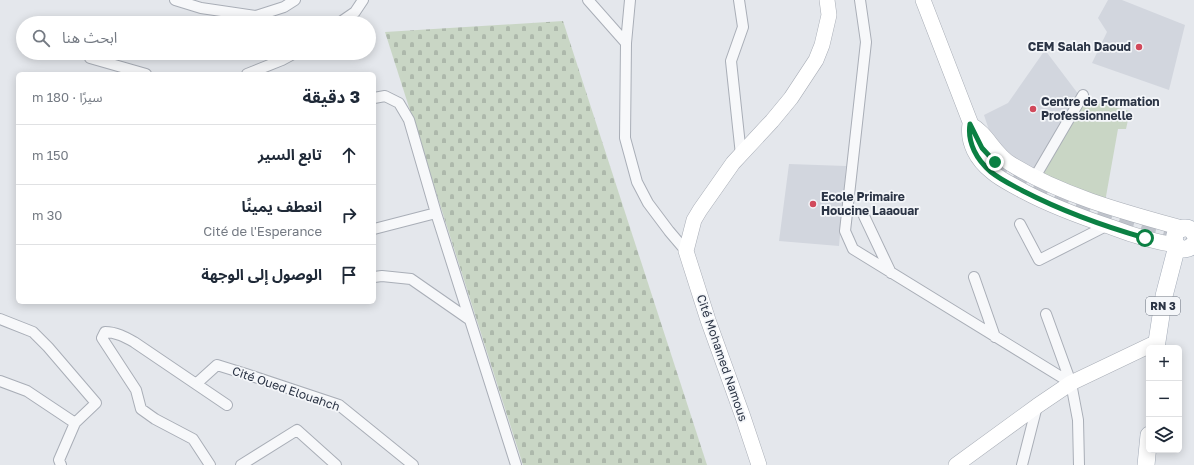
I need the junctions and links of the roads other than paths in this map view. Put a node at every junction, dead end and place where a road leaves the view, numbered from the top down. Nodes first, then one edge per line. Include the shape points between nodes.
1 (175, 0) edge
2 (295, 0) edge
3 (364, 0) edge
4 (588, 0) edge
5 (630, 0) edge
6 (739, 0) edge
7 (827, 0) edge
8 (860, 0) edge
9 (923, 0) edge
10 (349, 16) edge
11 (626, 43) junction
12 (97, 60) edge
13 (282, 60) edge
14 (139, 72) edge
15 (252, 72) edge
16 (1083, 95) dead end
17 (376, 98) edge
18 (970, 124) junction
19 (741, 155) junction
20 (995, 162) tunnel mouth
21 (1035, 177) junction
22 (436, 213) junction
23 (1194, 214) edge
24 (864, 216) dead end
25 (1020, 224) dead end
26 (1106, 226) junction
27 (376, 228) edge
28 (1188, 238) edge
29 (686, 251) junction
30 (891, 272) junction
31 (376, 277) edge
32 (974, 277) dead end
33 (1046, 314) dead end
34 (0, 319) edge
35 (470, 320) junction
36 (996, 337) junction
37 (1156, 345) edge
38 (1146, 349) edge
39 (0, 381) edge
40 (1071, 383) junction
41 (196, 384) junction
42 (227, 405) dead end
43 (1037, 406) junction
44 (75, 423) junction
45 (1147, 453) edge
46 (61, 465) edge
47 (210, 465) edge
48 (241, 465) edge
49 (336, 465) edge
50 (413, 465) edge
51 (516, 465) edge
52 (759, 465) edge
53 (956, 465) edge
54 (1022, 465) edge
55 (1080, 465) edge
56 (1146, 465) edge

1 - 2 street via 201,8 256,16 284,7
3 - 10 street
4 - 11 street
5 - 11 street
6 - 19 street via 743,27 731,61
7 - 19 main road via 829,16 816,60 791,98
8 - 30 street via 866,42 844,231 853,249
9 - 18 main road
11 - 29 street via 625,138 637,182 648,203
12 - 14 street
13 - 15 street
16 - 21 street
17 - 22 street via 384,96 399,103 409,120
18 - 20 main road via 982,148
18 - 21 main road via 980,130 1000,155
18 - 26 main road via 969,137 973,150 992,173 1035,197
19 - 29 main road via 716,186 694,220
21 - 28 main road
22 - 27 street
22 - 35 street
23 - 28 main road, RN 3
24 - 30 street
25 - 26 street via 1039,260
26 - 28 main road via 1165,243
28 - 37 main road, RN 3 via 1173,265 1164,296
29 - 52 main road, Cité Mohamed Namous
30 - 36 street
31 - 35 street via 411,279
32 - 36 street
33 - 40 street
34 - 44 street via 33,332 96,403
35 - 51 street
36 - 40 street
38 - 40 main road
39 - 44 street via 27,391
40 - 43 main road
40 - 55 street via 1078,420
41 - 42 street
41 - 47 street via 134,342 121,335 105,332 102,338 136,390 141,409 193,439
41 - 50 street, Cité Oued Elouahch via 217,365 339,406
43 - 53 main road
43 - 54 street
44 - 46 street via 59,460
45 - 56 main road
48 - 49 street via 297,430

